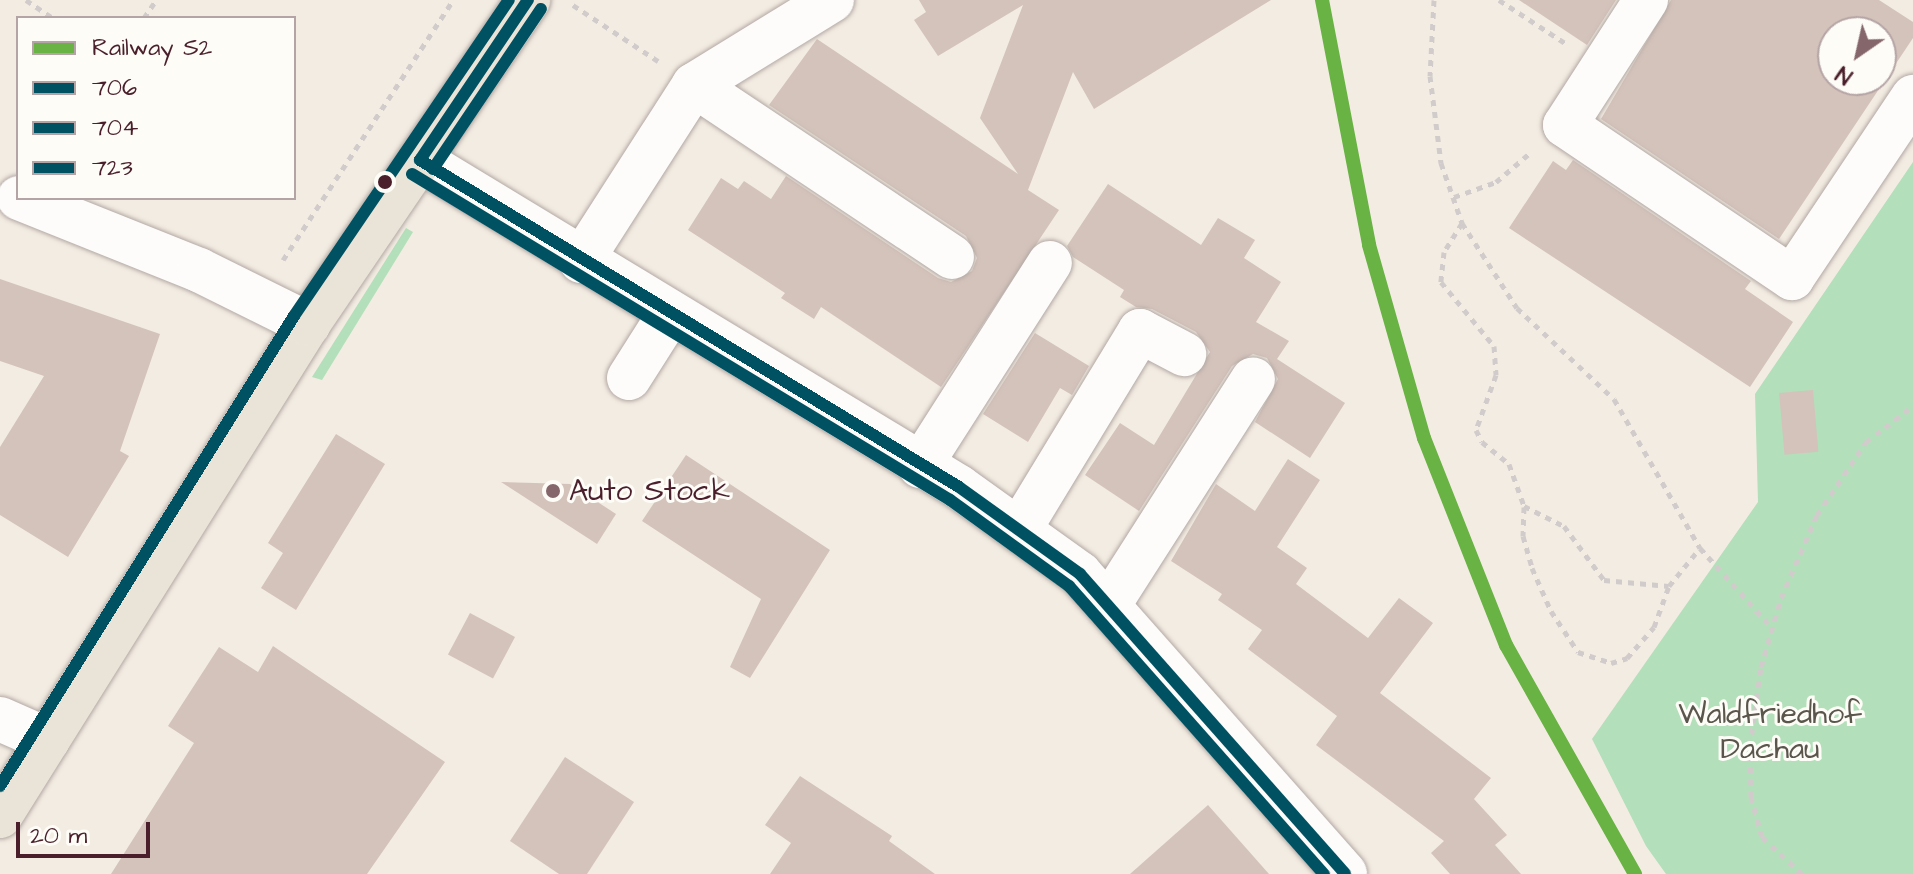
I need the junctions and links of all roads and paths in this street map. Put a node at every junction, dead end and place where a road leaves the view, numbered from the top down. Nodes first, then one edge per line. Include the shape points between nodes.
1 (26, 0) edge
2 (453, 0) edge
3 (528, 0) edge
4 (565, 0) edge
5 (832, 0) edge
6 (1434, 0) edge
7 (1499, 0) edge
8 (1646, 0) edge
9 (50, 16) edge
10 (1602, 67) junction
11 (694, 85) junction
12 (1913, 97) edge
13 (1565, 125) junction
14 (420, 160) junction
15 (1454, 197) junction
16 (24, 200) edge
17 (1462, 223) junction
18 (952, 257) dead end
19 (581, 261) junction
20 (1050, 263) dead end
21 (258, 299) junction
22 (669, 315) junction
23 (308, 324) junction
24 (1184, 354) dead end
25 (629, 378) dead end
26 (1253, 379) dead end
27 (1913, 406) edge
28 (920, 466) junction
29 (1524, 506) junction
30 (1019, 530) junction
31 (1700, 548) junction
32 (1669, 586) junction
33 (1108, 606) junction
34 (1772, 628) junction
35 (0, 719) edge
36 (48, 740) junction
37 (0, 816) edge
38 (1345, 874) edge
39 (1802, 874) edge

1 - 9 path
2 - 21 path
3 - 14 main road
4 - 11 path
5 - 11 street
6 - 15 path via 1430,76 1441,163
7 - 10 path
8 - 10 street
10 - 13 street
11 - 18 street
11 - 19 street
12 - 13 street via 1792,278
13 - 15 path via 1496,182
14 - 19 street
14 - 23 main road
15 - 17 path
16 - 21 street
17 - 29 path via 1444,252 1441,282 1494,346 1496,375 1476,430 1482,442 1509,464
17 - 31 path via 1517,308 1614,399
19 - 22 street
20 - 28 street
21 - 23 street
22 - 25 street
22 - 28 street
23 - 36 main road
24 - 30 street via 1140,331
26 - 33 street
27 - 34 path via 1866,442 1817,515
28 - 30 street
29 - 32 path via 1564,526 1604,580
29 - 32 path via 1523,536 1532,568 1578,652 1611,663 1627,658 1654,627
30 - 33 street via 1080,574
31 - 32 path
31 - 34 path
33 - 38 street
34 - 39 path via 1750,746 1751,797 1762,837
35 - 36 street
36 - 37 main road

